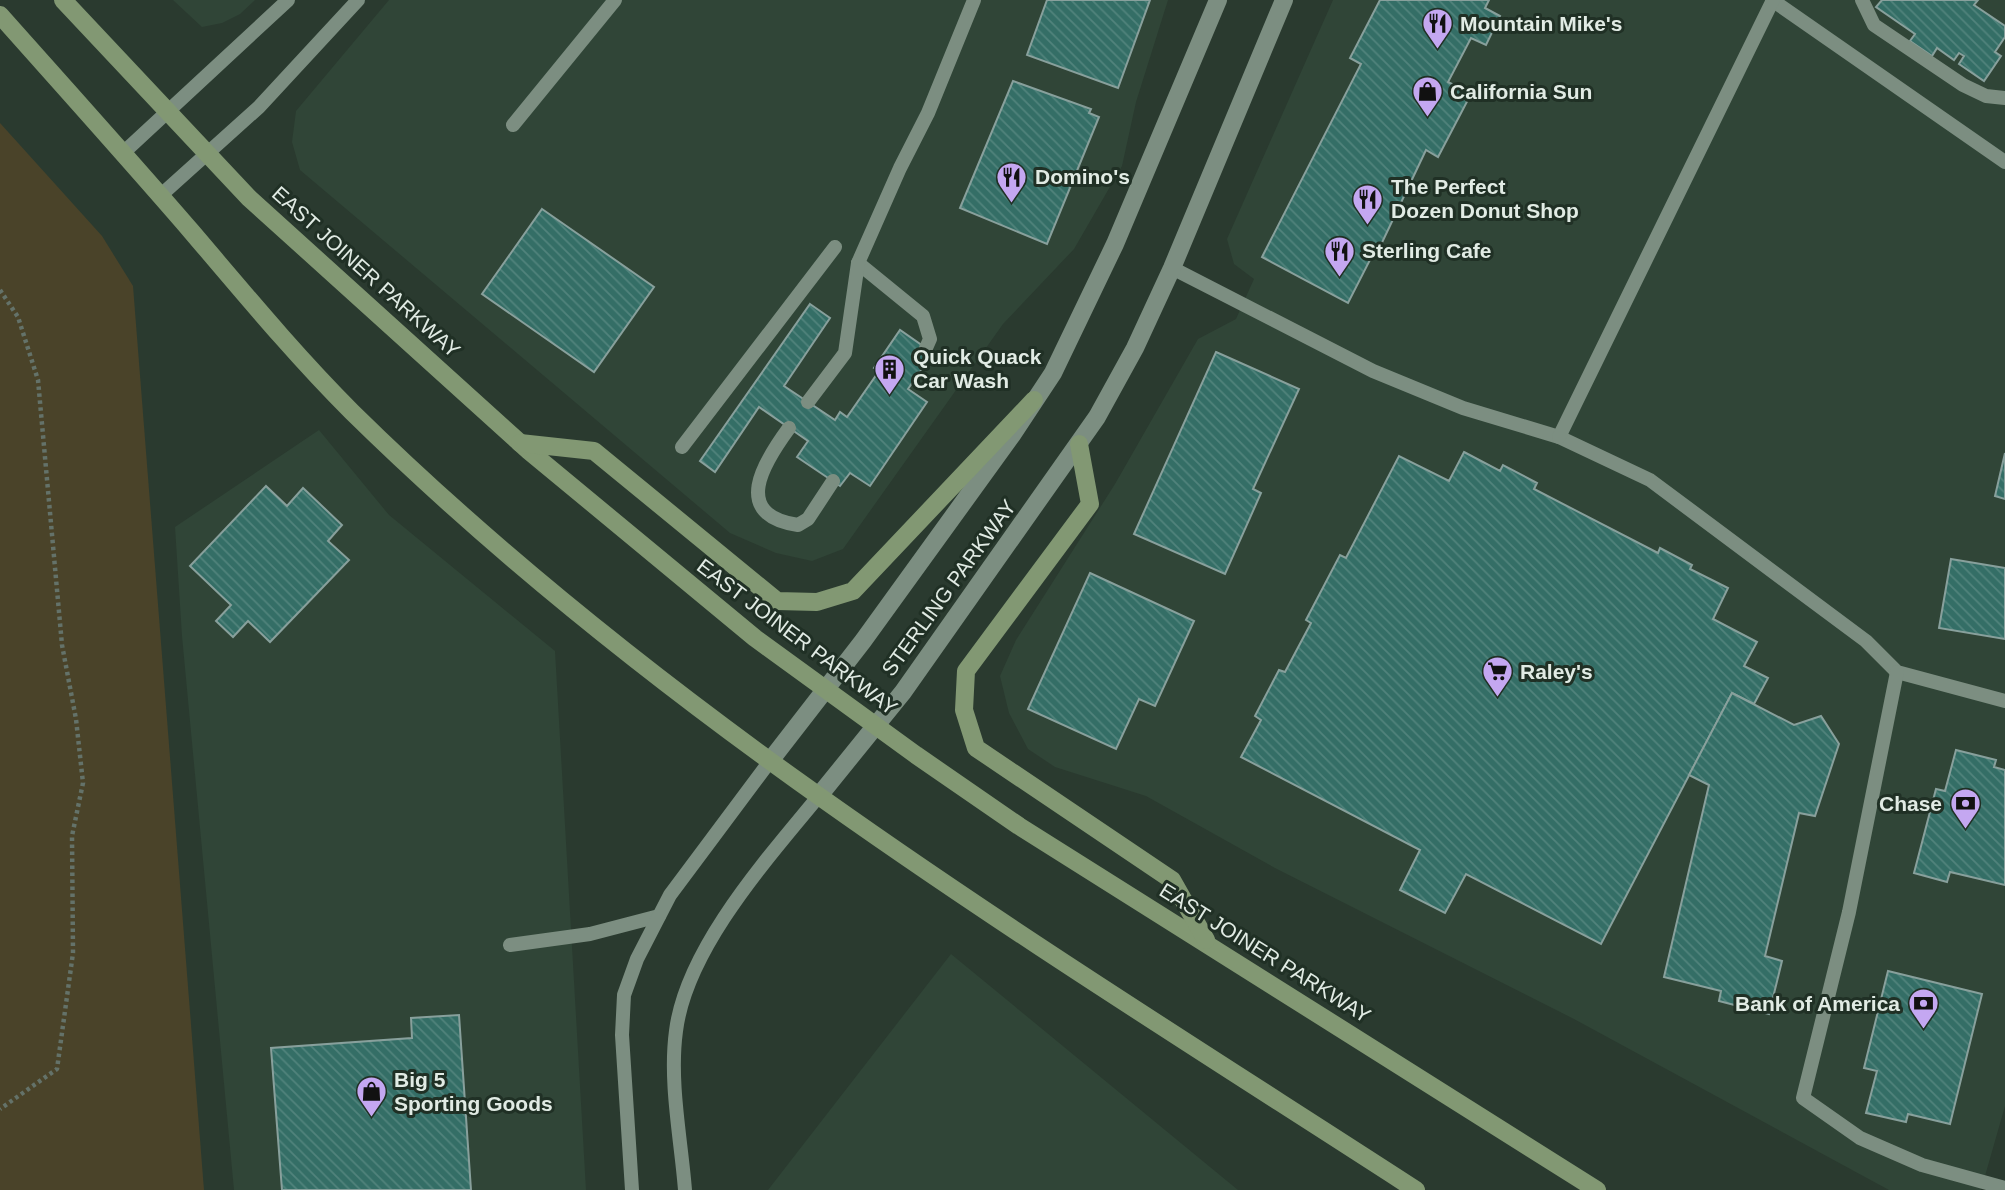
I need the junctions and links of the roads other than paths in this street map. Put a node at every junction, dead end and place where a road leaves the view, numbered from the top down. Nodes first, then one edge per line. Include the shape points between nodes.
1 (63, 0) edge
2 (288, 0) edge
3 (358, 0) edge
4 (615, 0) edge
5 (974, 0) edge
6 (1218, 0) edge
7 (1284, 0) edge
8 (1773, 0) edge
9 (1862, 0) edge
10 (0, 15) edge
11 (2005, 98) edge
12 (167, 111) junction
13 (513, 125) dead end
14 (123, 153) junction
15 (207, 153) junction
16 (2005, 163) edge
17 (160, 196) junction
18 (835, 247) dead end
19 (858, 263) junction
20 (1172, 268) junction
21 (926, 348) dead end
22 (1034, 400) junction
23 (808, 402) dead end
24 (789, 428) dead end
25 (1559, 437) junction
26 (520, 443) junction
27 (1079, 444) junction
28 (682, 447) dead end
29 (833, 481) dead end
30 (1897, 672) junction
31 (826, 689) junction
32 (2005, 701) edge
33 (876, 725) junction
34 (770, 761) junction
35 (818, 797) junction
36 (659, 916) junction
37 (1208, 943) junction
38 (510, 945) dead end
39 (2005, 1188) edge
40 (632, 1190) edge
41 (685, 1190) edge
42 (1416, 1190) edge
43 (1597, 1190) edge

1 - 12 main road, EAST JOINER PARKWAY
2 - 12 lane
3 - 15 lane via 259,107
4 - 13 lane
5 - 19 lane via 928,113
6 - 22 street, STERLING PARKWAY via 1089,303
7 - 20 street, STERLING PARKWAY
8 - 16 lane
8 - 25 lane
9 - 11 lane via 1874,25 1963,85 1986,96
10 - 14 main road
12 - 14 lane
12 - 15 main road, EAST JOINER PARKWAY
14 - 17 main road
15 - 17 lane
15 - 26 main road, EAST JOINER PARKWAY via 249,198
17 - 34 main road via 296,353 371,429 574,610
18 - 28 lane
19 - 21 lane via 923,316 930,339
19 - 23 lane via 845,353
20 - 25 lane via 1373,371 1463,408
20 - 27 street, STERLING PARKWAY via 1135,348
22 - 26 main road via 853,591 817,602 777,601 594,451
22 - 31 street, STERLING PARKWAY
24 - 29 lane via 765,461 757,482 759,500 769,515 799,525
25 - 30 lane via 1650,480 1866,641
26 - 31 main road, EAST JOINER PARKWAY via 682,580
27 - 33 street, STERLING PARKWAY
27 - 37 main road via 1090,504 966,671 964,710 975,748 1172,880
30 - 32 lane
30 - 39 lane via 1849,912 1803,1098 1860,1138 1922,1165
31 - 33 main road, EAST JOINER PARKWAY
31 - 34 street, STERLING PARKWAY
33 - 35 street, STERLING PARKWAY
33 - 37 main road, EAST JOINER PARKWAY via 1019,826
34 - 35 main road
34 - 36 lane, STERLING PARKWAY
35 - 41 lane, STERLING PARKWAY via 722,921 692,977 676,1030 675,1078
35 - 42 main road via 974,904
36 - 38 lane via 590,934
36 - 40 lane, STERLING PARKWAY via 624,995 622,1035
37 - 43 main road, EAST JOINER PARKWAY

